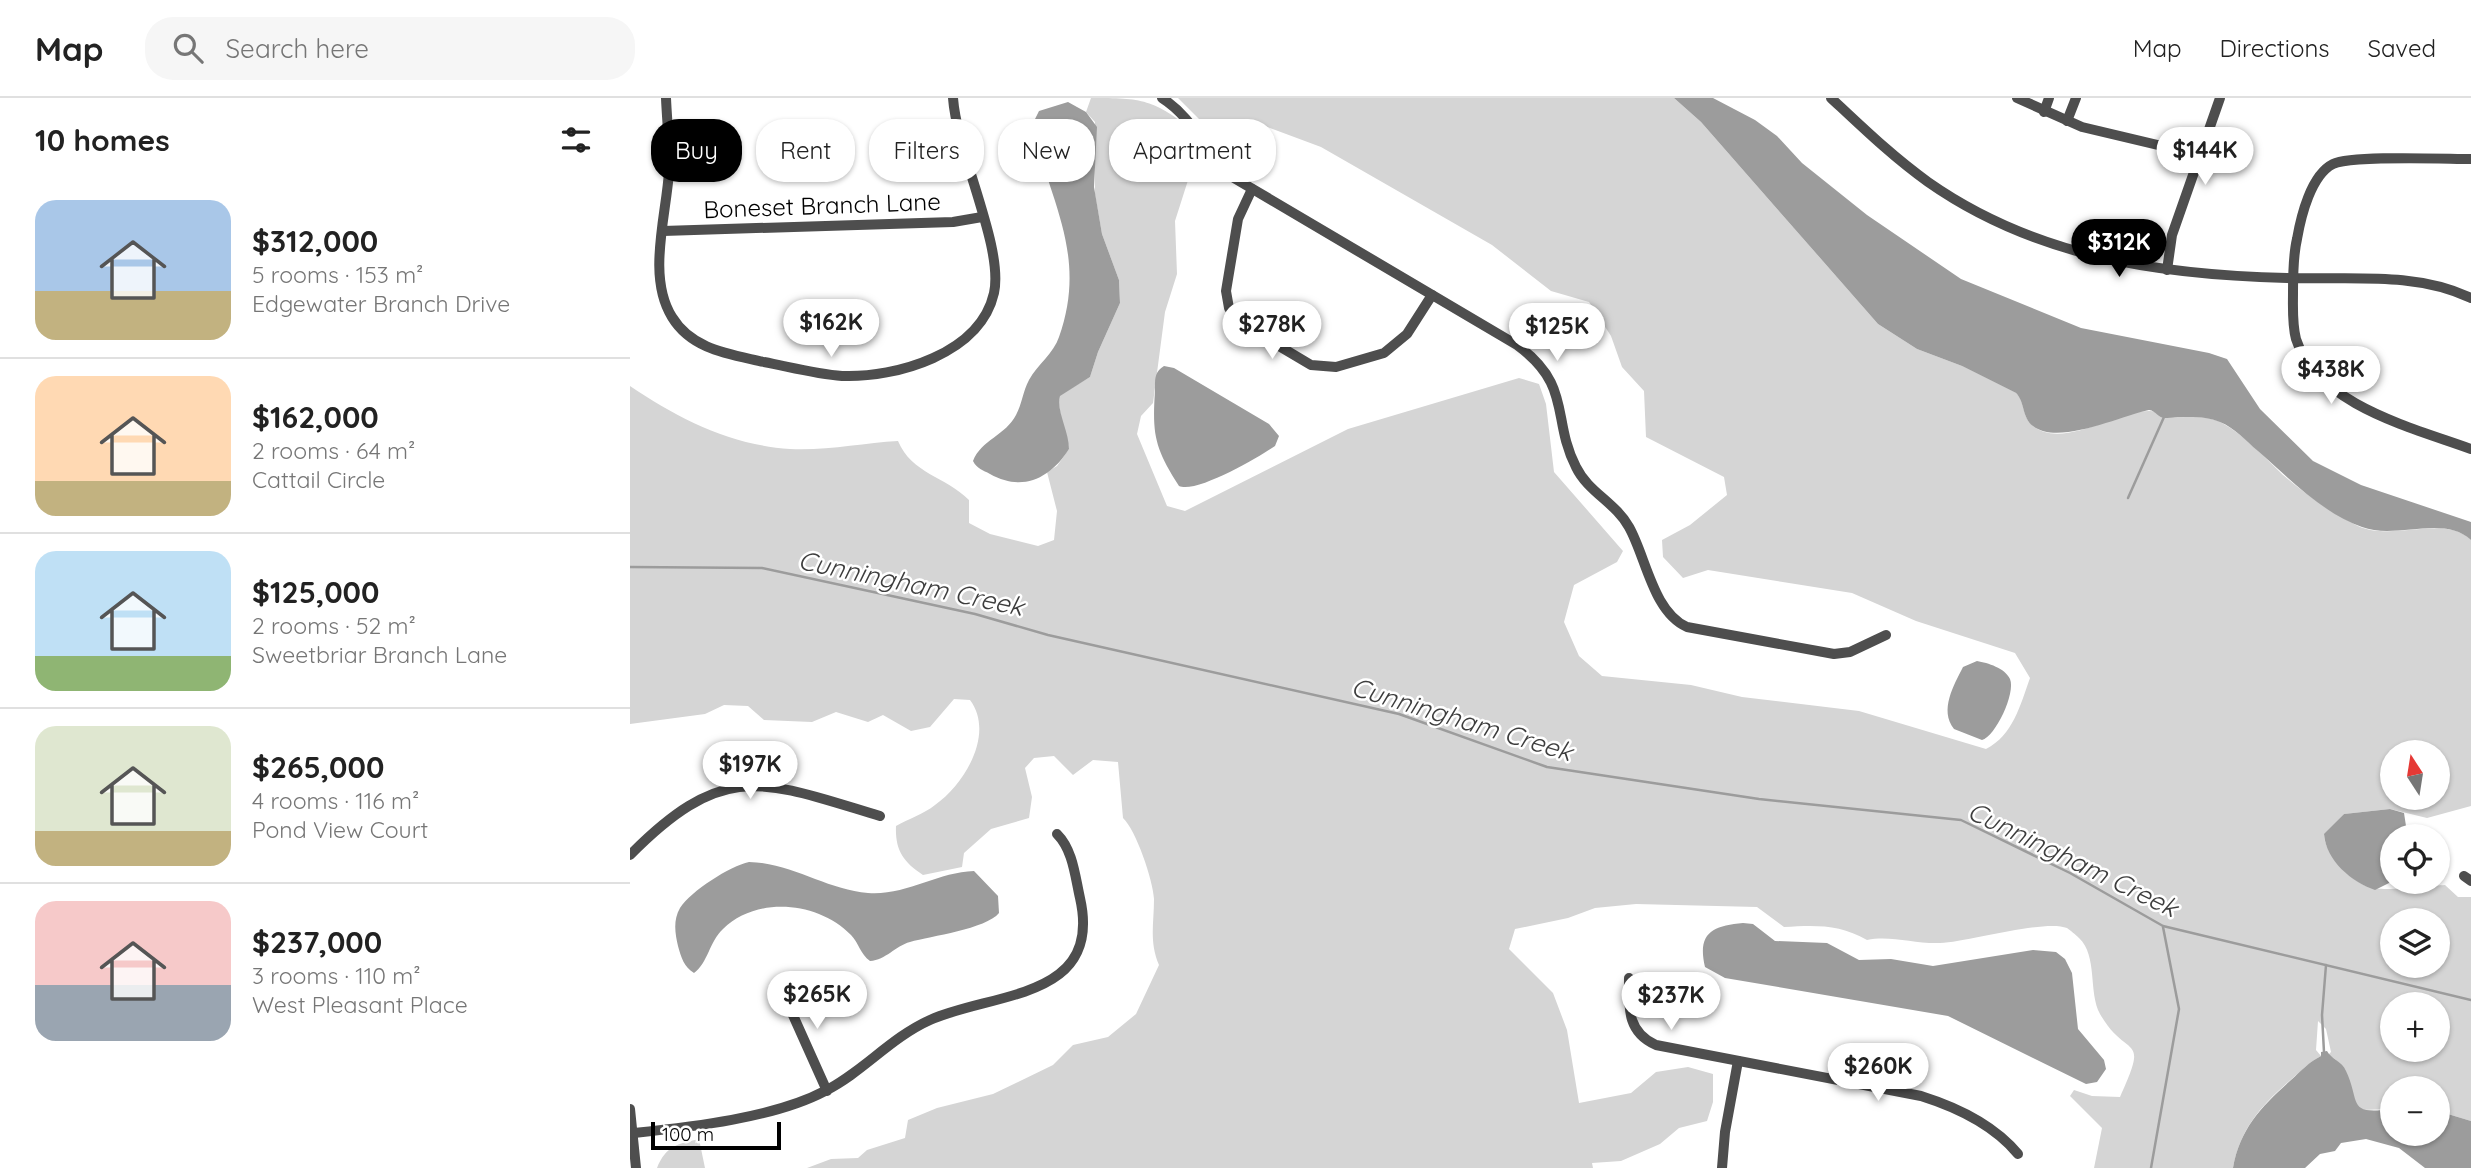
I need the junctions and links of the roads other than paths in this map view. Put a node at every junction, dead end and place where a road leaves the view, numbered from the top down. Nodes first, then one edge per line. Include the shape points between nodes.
1 (666, 98) edge
2 (953, 98) edge
3 (1161, 98) edge
4 (2017, 98) edge
5 (2049, 98) edge
6 (2076, 98) edge
7 (2220, 98) edge
8 (1833, 99) edge
9 (2044, 112) junction
10 (2067, 121) junction
11 (2200, 155) junction
12 (2471, 159) edge
13 (1252, 190) junction
14 (982, 217) junction
15 (663, 231) junction
16 (2167, 270) junction
17 (2293, 278) junction
18 (1432, 295) junction
19 (2471, 298) edge
20 (2471, 449) edge
21 (1886, 635) dead end
22 (880, 816) dead end
23 (1057, 834) dead end
24 (630, 855) edge
25 (1629, 978) dead end
26 (779, 984) dead end
27 (1738, 1061) junction
28 (827, 1091) junction
29 (630, 1109) edge
30 (634, 1133) junction
31 (2018, 1154) dead end
32 (636, 1168) edge
33 (1722, 1168) edge

1 - 15 street via 669,170
2 - 14 street via 958,135
3 - 13 street via 1191,122 1224,170
4 - 9 street
5 - 9 street
6 - 10 street
7 - 11 street
8 - 16 street via 1911,170 1993,220 2065,250
9 - 10 street
10 - 11 street
11 - 16 street via 2172,234
12 - 17 street via 2350,160 2329,166 2319,176 2298,231
13 - 18 street
13 - 18 street via 1238,219 1226,291 1229,308 1242,324 1311,365 1336,367 1384,353 1407,334
14 - 15 street, Boneset Branch Lane via 953,222
14 - 15 street via 996,280 988,311 976,328 956,344 915,364 856,376 823,374 709,349 688,337 672,318 661,290
16 - 17 street
17 - 19 street via 2402,280
17 - 20 street via 2294,331 2314,370 2366,409
18 - 21 street via 1517,345 1540,366 1556,393 1576,468 1629,526 1674,620 1687,627 1834,654 1850,652
22 - 24 street via 783,787 735,787 696,802
23 - 28 street via 1068,848 1084,917 1082,938 1067,967 1041,987 958,1009 910,1030
25 - 27 street via 1629,1012 1640,1036 1656,1045
26 - 28 street
27 - 31 street via 1937,1101 2003,1136
27 - 33 street
28 - 30 street via 715,1122
29 - 30 street
30 - 32 street

